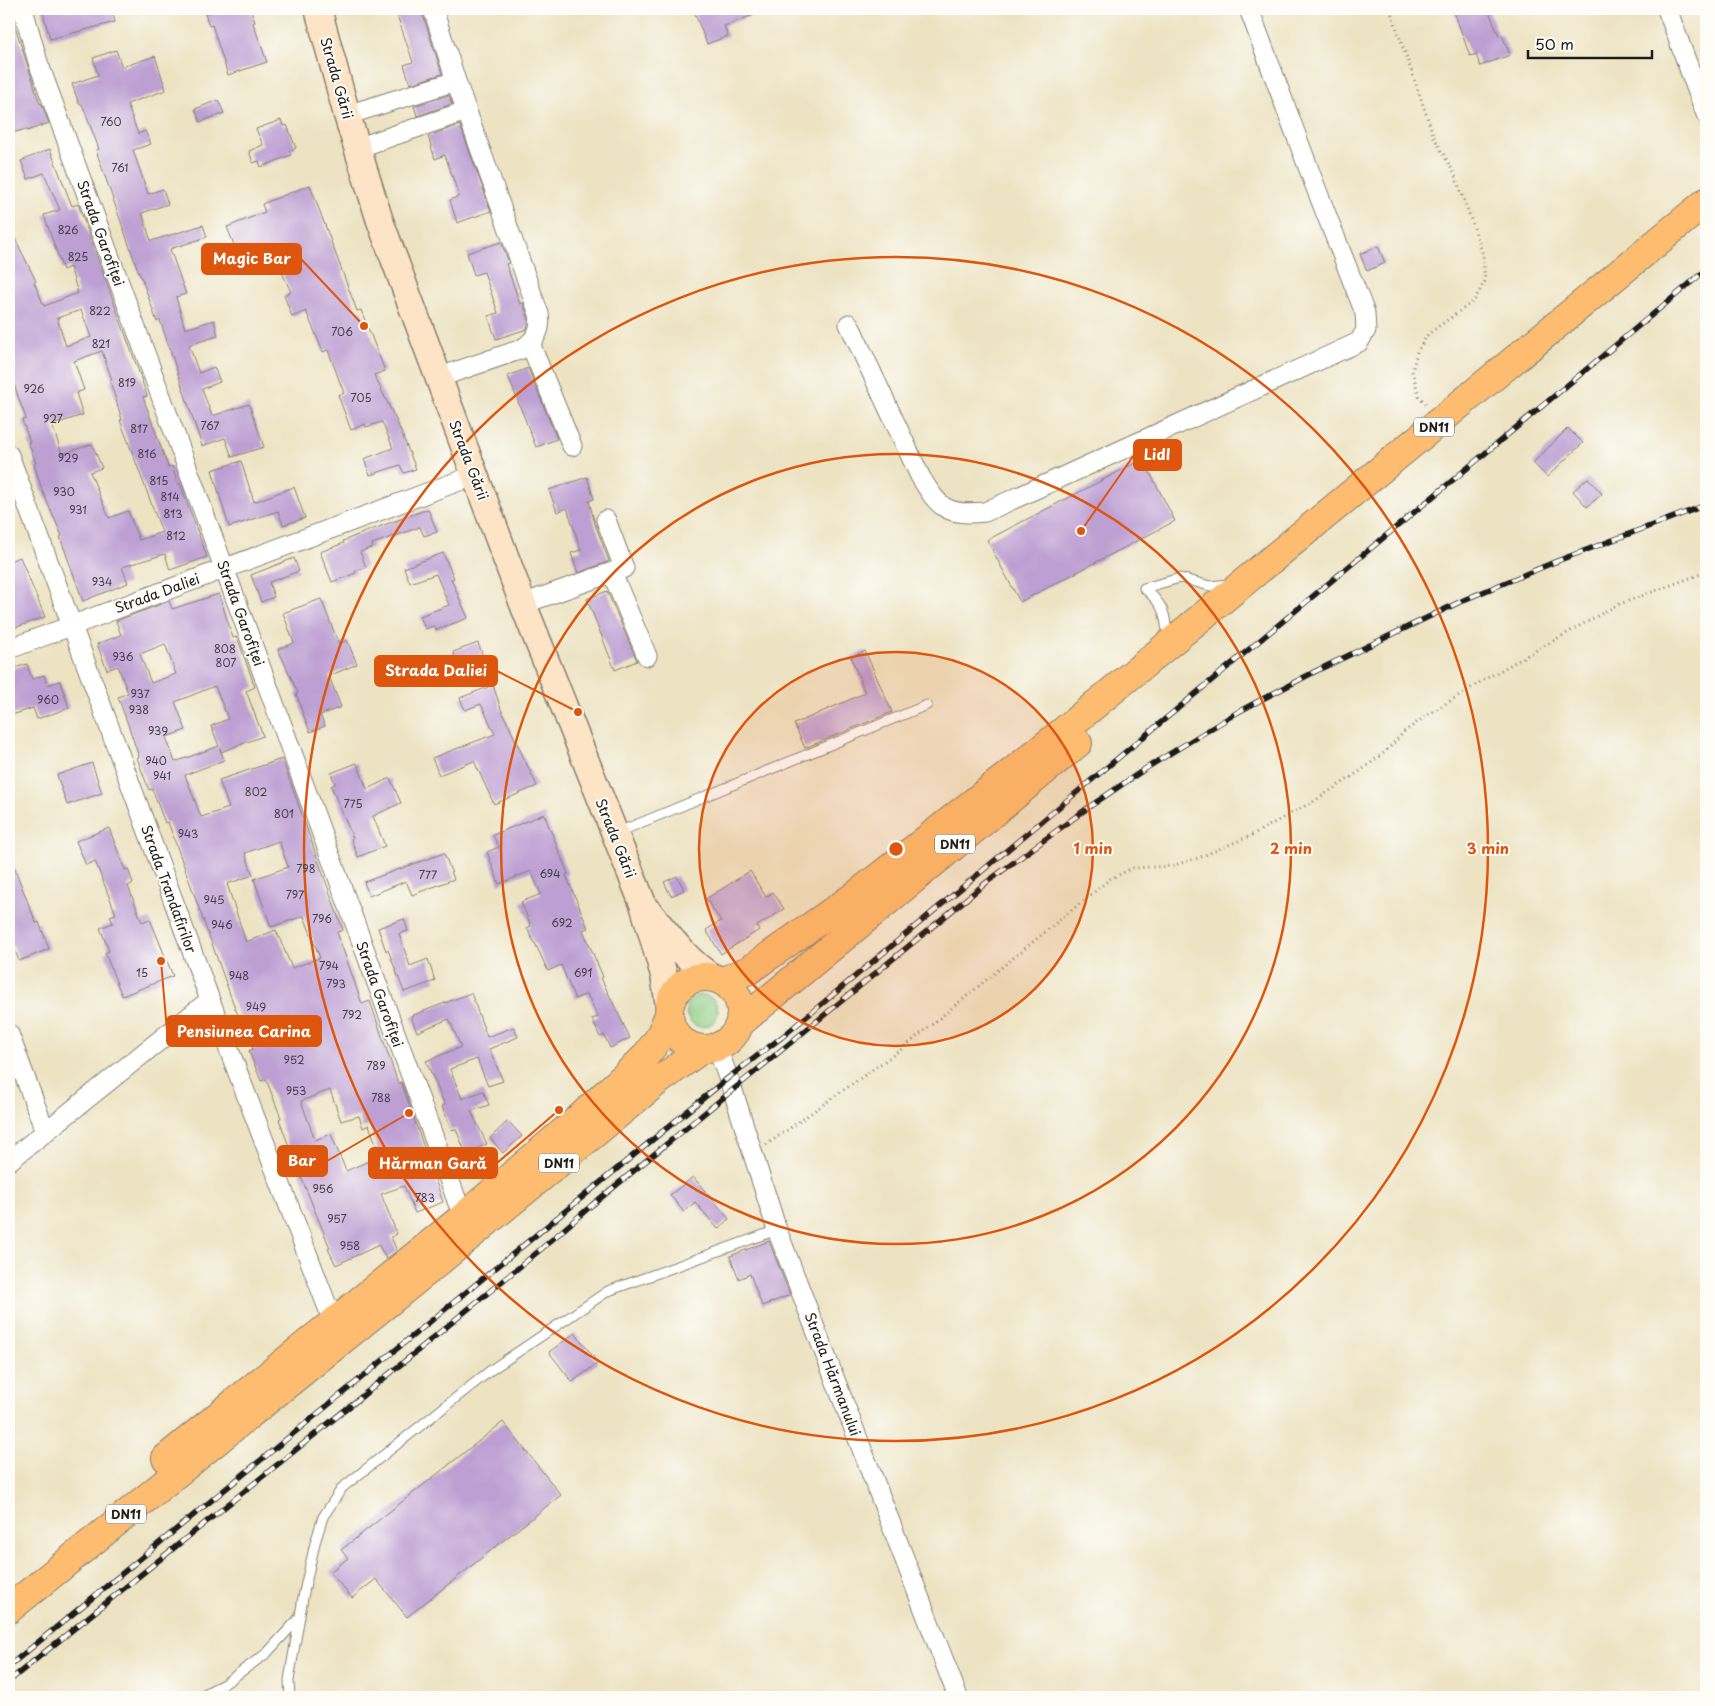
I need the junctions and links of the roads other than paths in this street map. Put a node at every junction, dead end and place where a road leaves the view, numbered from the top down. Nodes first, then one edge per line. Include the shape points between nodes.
1 (23, 9) edge
2 (318, 9) edge
3 (433, 9) edge
4 (1249, 9) edge
5 (1667, 9) edge
6 (456, 81) junction
7 (466, 111) junction
8 (1706, 114) edge
9 (347, 115) junction
10 (357, 148) junction
11 (1706, 202) edge
12 (1706, 226) edge
13 (849, 324) dead end
14 (530, 343) junction
15 (437, 378) junction
16 (572, 446) dead end
17 (9, 455) edge
18 (475, 475) junction
19 (606, 520) dead end
20 (224, 568) junction
21 (612, 573) junction
22 (1244, 583) junction
23 (523, 604) junction
24 (71, 626) junction
25 (1169, 644) junction
26 (9, 649) edge
27 (647, 656) dead end
28 (928, 705) dead end
29 (614, 834) junction
30 (642, 904) junction
31 (718, 979) junction
32 (210, 1000) junction
33 (669, 1011) junction
34 (740, 1023) junction
35 (9, 1034) edge
36 (709, 1048) junction
37 (45, 1131) junction
38 (9, 1161) edge
39 (463, 1217) junction
40 (777, 1230) junction
41 (333, 1321) junction
42 (9, 1584) edge
43 (9, 1609) edge
44 (300, 1617) junction
45 (198, 1697) edge
46 (290, 1697) edge
47 (958, 1697) edge

1 - 20 street, Strada Garofiței via 38,62
2 - 9 main road, Strada Gării
3 - 6 street
4 - 13 street via 1365,313 1366,330 1358,342 985,512 966,514 950,512 933,499
5 - 8 street
6 - 7 street
6 - 9 street
7 - 10 street
7 - 14 street via 538,314 540,329
9 - 10 main road, Strada Gării
10 - 15 main road, Strada Gării
11 - 22 highway, DN11
12 - 34 highway, DN11
14 - 15 street via 522,349
14 - 16 street
15 - 18 main road, Strada Gării
17 - 24 street, Strada Trandafirilor
18 - 20 street, Strada Daliei
18 - 23 main road, Strada Gării
19 - 21 street via 624,568
20 - 24 street, Strada Daliei
20 - 39 street, Strada Garofiței
21 - 23 street
21 - 27 street
22 - 25 highway, DN11
22 - 25 lane via 1210,586 1180,578 1144,588 1159,600 1166,616
23 - 29 main road, Strada Gării
24 - 26 street, Strada Daliei
24 - 32 street, Strada Trandafirilor
25 - 31 highway, DN11 via 857,894 749,970
28 - 29 lane
29 - 30 main road, Strada Gării
30 - 31 main road via 684,955
30 - 33 main road via 664,975
31 - 33 highway, DN11 via 700,976 684,983 673,995
31 - 34 highway via 733,989 739,999
32 - 37 street
32 - 41 street, Strada Trandafirilor
33 - 36 highway via 672,1029 679,1039 690,1046
33 - 39 highway, DN11 via 659,1038 644,1058
34 - 36 highway, DN11 via 727,1042
35 - 37 street
36 - 40 street, Strada Hărmanului via 733,1091
36 - 43 highway, DN11 via 656,1082
37 - 38 street
39 - 41 highway, DN11
40 - 44 lane via 608,1292 491,1370 342,1488 323,1517
40 - 47 street, Strada Hărmanului
41 - 42 highway, DN11
44 - 45 lane via 267,1654 224,1684
44 - 46 lane via 289,1680

